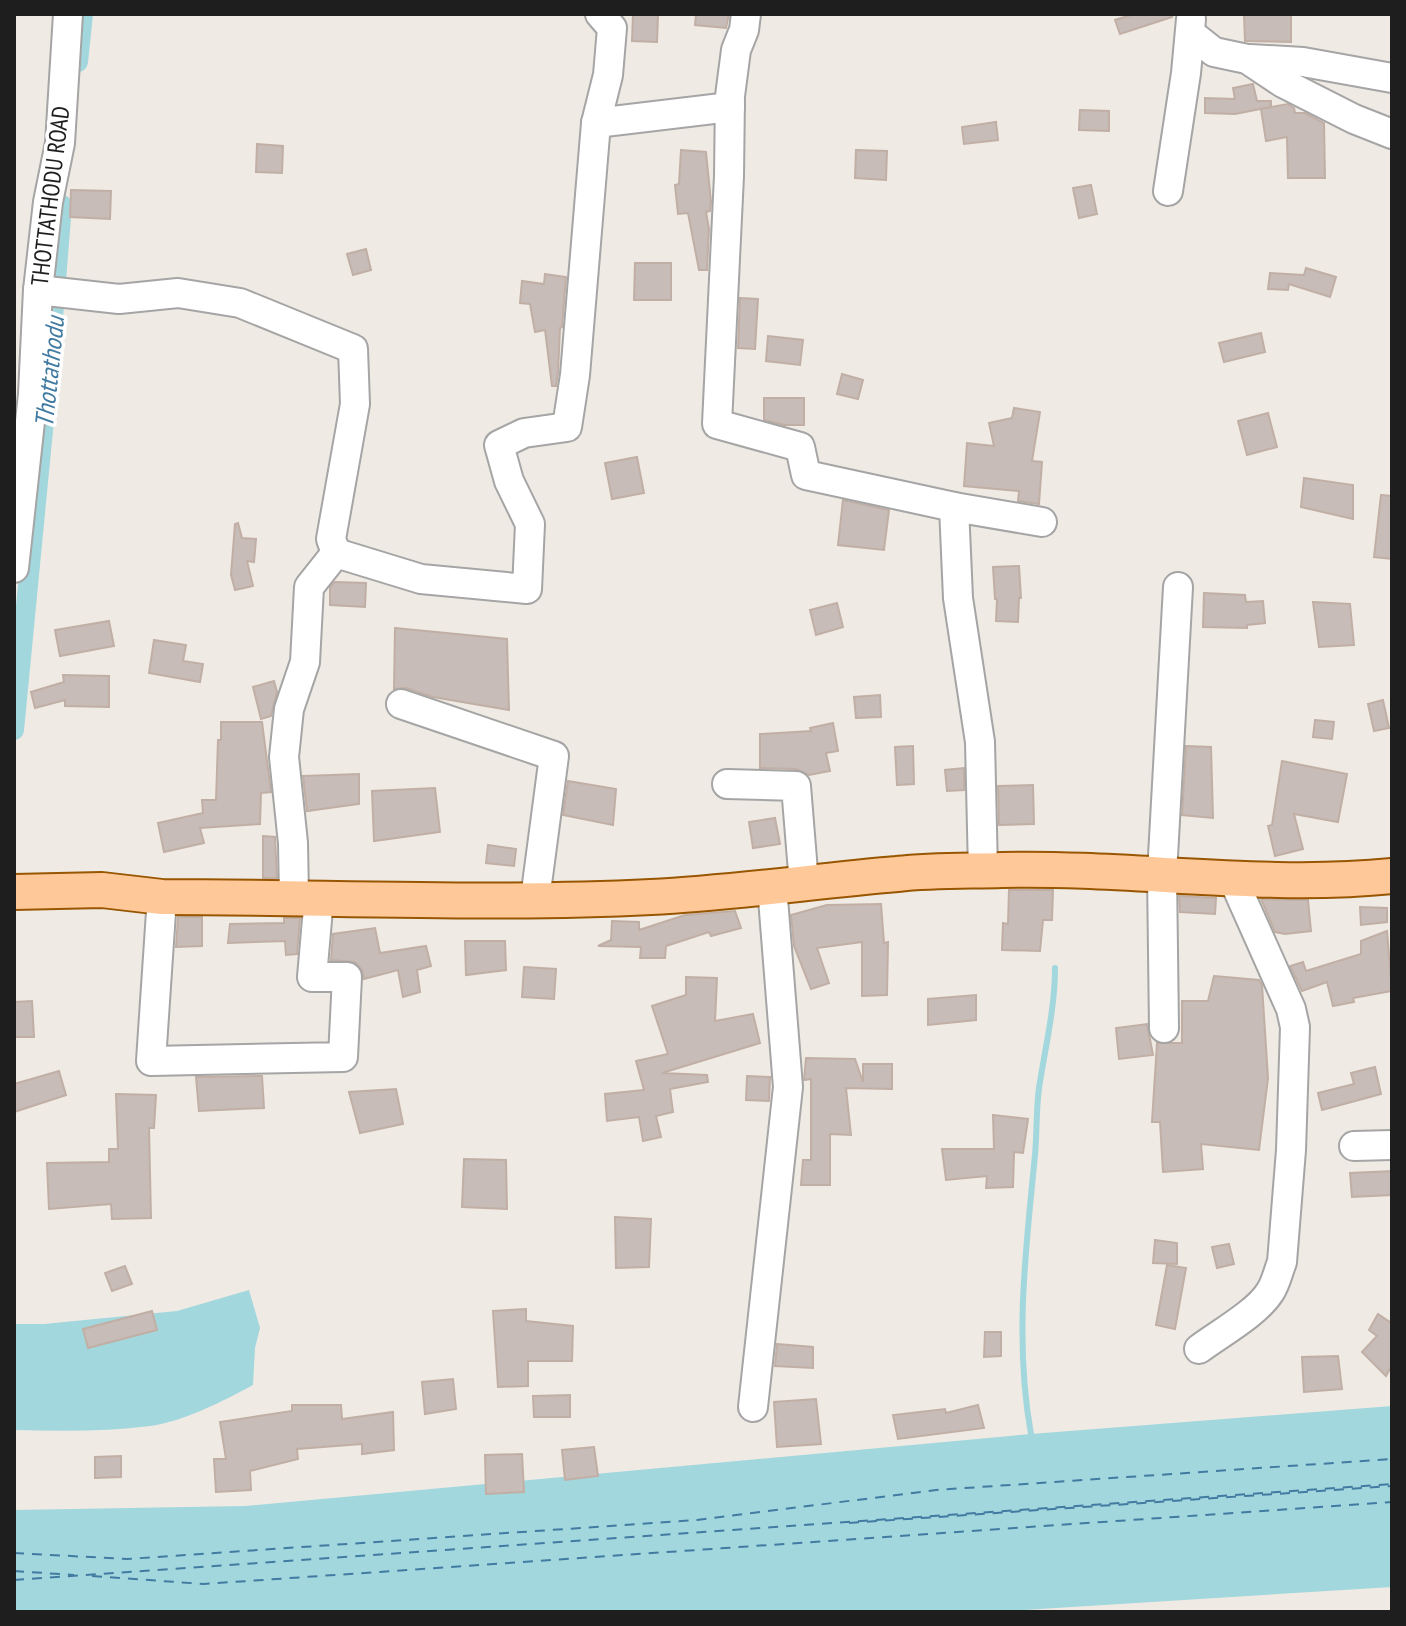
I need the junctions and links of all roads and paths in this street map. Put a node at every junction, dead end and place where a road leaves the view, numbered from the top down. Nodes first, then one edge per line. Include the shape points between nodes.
1 (68, 14) edge
2 (600, 14) edge
3 (746, 14) edge
4 (1191, 23) edge
5 (1247, 59) junction
6 (1392, 78) edge
7 (730, 107) junction
8 (596, 123) junction
9 (1392, 134) edge
10 (1168, 191) dead end
11 (47, 291) junction
12 (954, 507) junction
13 (1042, 522) dead end
14 (336, 553) junction
15 (14, 568) edge
16 (1178, 587) dead end
17 (401, 704) dead end
18 (727, 784) dead end
19 (983, 871) junction
20 (1162, 874) junction
21 (1392, 876) edge
22 (1233, 879) junction
23 (788, 885) junction
24 (14, 892) edge
25 (162, 897) junction
26 (306, 897) junction
27 (535, 899) junction
28 (1164, 1028) dead end
29 (1392, 1145) edge
30 (1354, 1146) dead end
31 (1199, 1349) dead end
32 (753, 1407) dead end

1 - 11 street, THOTTATHODU ROAD via 60,143 48,202
2 - 8 street via 612,28
3 - 7 street
4 - 5 street via 1214,52
4 - 10 street
5 - 6 street via 1303,62
5 - 9 street via 1283,83
7 - 8 street
7 - 12 street via 717,424 800,447 806,475
8 - 14 street via 567,427 524,433 499,445 530,524 527,589 421,579
11 - 14 street via 119,299 178,293 240,303 353,349 355,404 331,539
11 - 15 street, THOTTATHODU ROAD
12 - 13 street
12 - 19 street via 958,598 980,742
14 - 26 street via 309,587 305,662 289,709 284,757 293,843
16 - 20 street
17 - 27 street via 554,756
18 - 23 street via 796,786
19 - 20 main road
19 - 23 main road via 899,873
20 - 22 main road
20 - 28 street
21 - 22 main road
22 - 31 street via 1295,1027 1291,1150 1276,1279 1253,1309
23 - 27 main road via 652,897
23 - 32 street via 788,1087
24 - 25 main road via 102,890
25 - 26 main road
25 - 26 street via 151,1061 343,1057 347,977 312,977
26 - 27 main road
29 - 30 street

